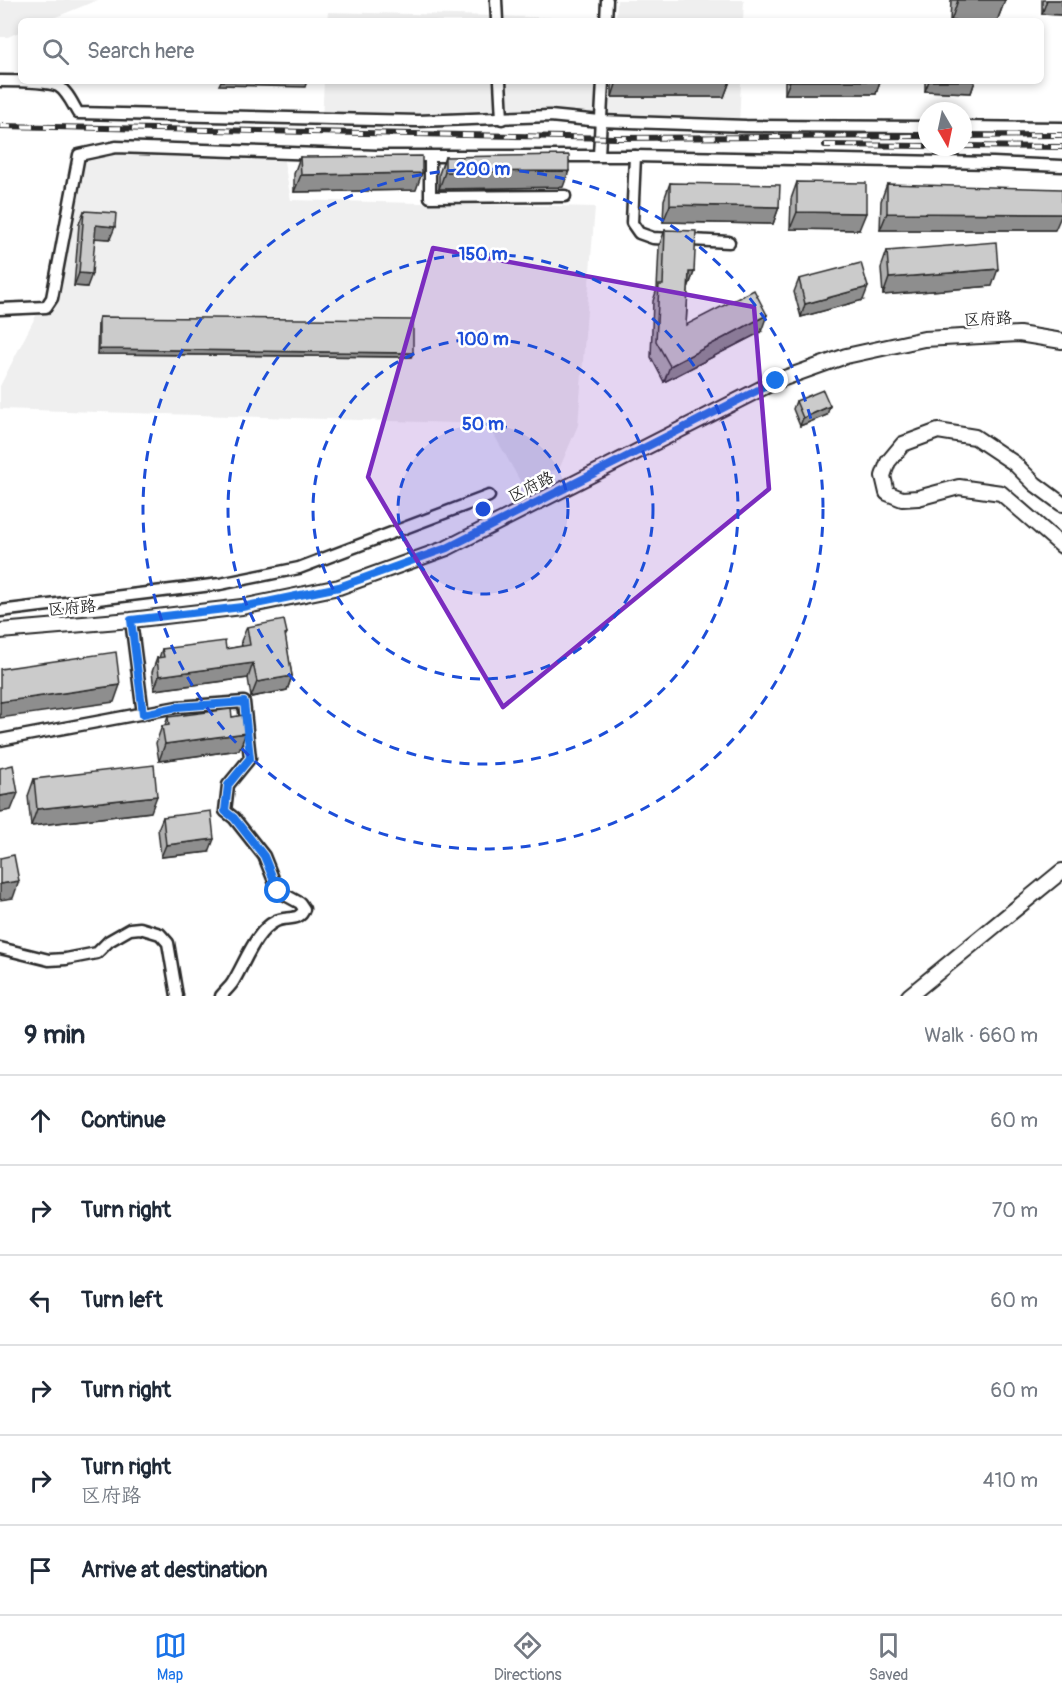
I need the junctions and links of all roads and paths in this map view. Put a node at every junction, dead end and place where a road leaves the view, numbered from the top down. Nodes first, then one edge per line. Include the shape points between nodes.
1 (496, 0) edge
2 (607, 0) edge
3 (497, 18) edge
4 (606, 18) edge
5 (0, 81) edge
6 (18, 81) edge
7 (44, 84) edge
8 (500, 84) edge
9 (603, 84) edge
10 (502, 119) junction
11 (600, 122) junction
12 (918, 127) edge
13 (972, 127) edge
14 (1062, 128) edge
15 (599, 155) junction
16 (430, 156) junction
17 (635, 156) junction
18 (1062, 166) edge
19 (565, 196) dead end
20 (729, 242) dead end
21 (0, 309) edge
22 (1062, 341) edge
23 (489, 496) dead end
24 (1062, 504) edge
25 (1062, 546) edge
26 (0, 611) edge
27 (131, 620) junction
28 (0, 631) edge
29 (143, 714) junction
30 (0, 740) edge
31 (1062, 871) edge
32 (0, 948) edge
33 (177, 996) edge
34 (221, 996) edge
35 (909, 996) edge

1 - 3 street
2 - 4 street
5 - 6 street
7 - 10 street via 58,86 78,113 418,121
8 - 10 street
9 - 11 street
10 - 11 street via 550,116
11 - 12 street
11 - 15 street
13 - 14 street
15 - 16 street
15 - 17 street
16 - 19 street via 430,197
16 - 21 street via 116,147 79,155 52,298 46,307
17 - 18 street
17 - 20 street via 632,223 639,233 654,238
22 - 27 main road, 区府路 via 1019,334 924,339 846,356 776,381 447,548 339,587 242,607
23 - 26 street via 299,568 220,585
24 - 25 main road via 1014,463 975,437 938,431 903,444 888,462 883,476 887,493 902,499 958,487 1001,492
27 - 28 main road, 区府路
27 - 29 street
29 - 30 street
29 - 34 street via 244,702 250,758 228,785 225,811 264,856 278,891 303,907 301,916 276,920 258,937 233,983
31 - 35 main road
32 - 33 street via 49,960 66,959 97,953 130,929 141,928 160,934 168,943

